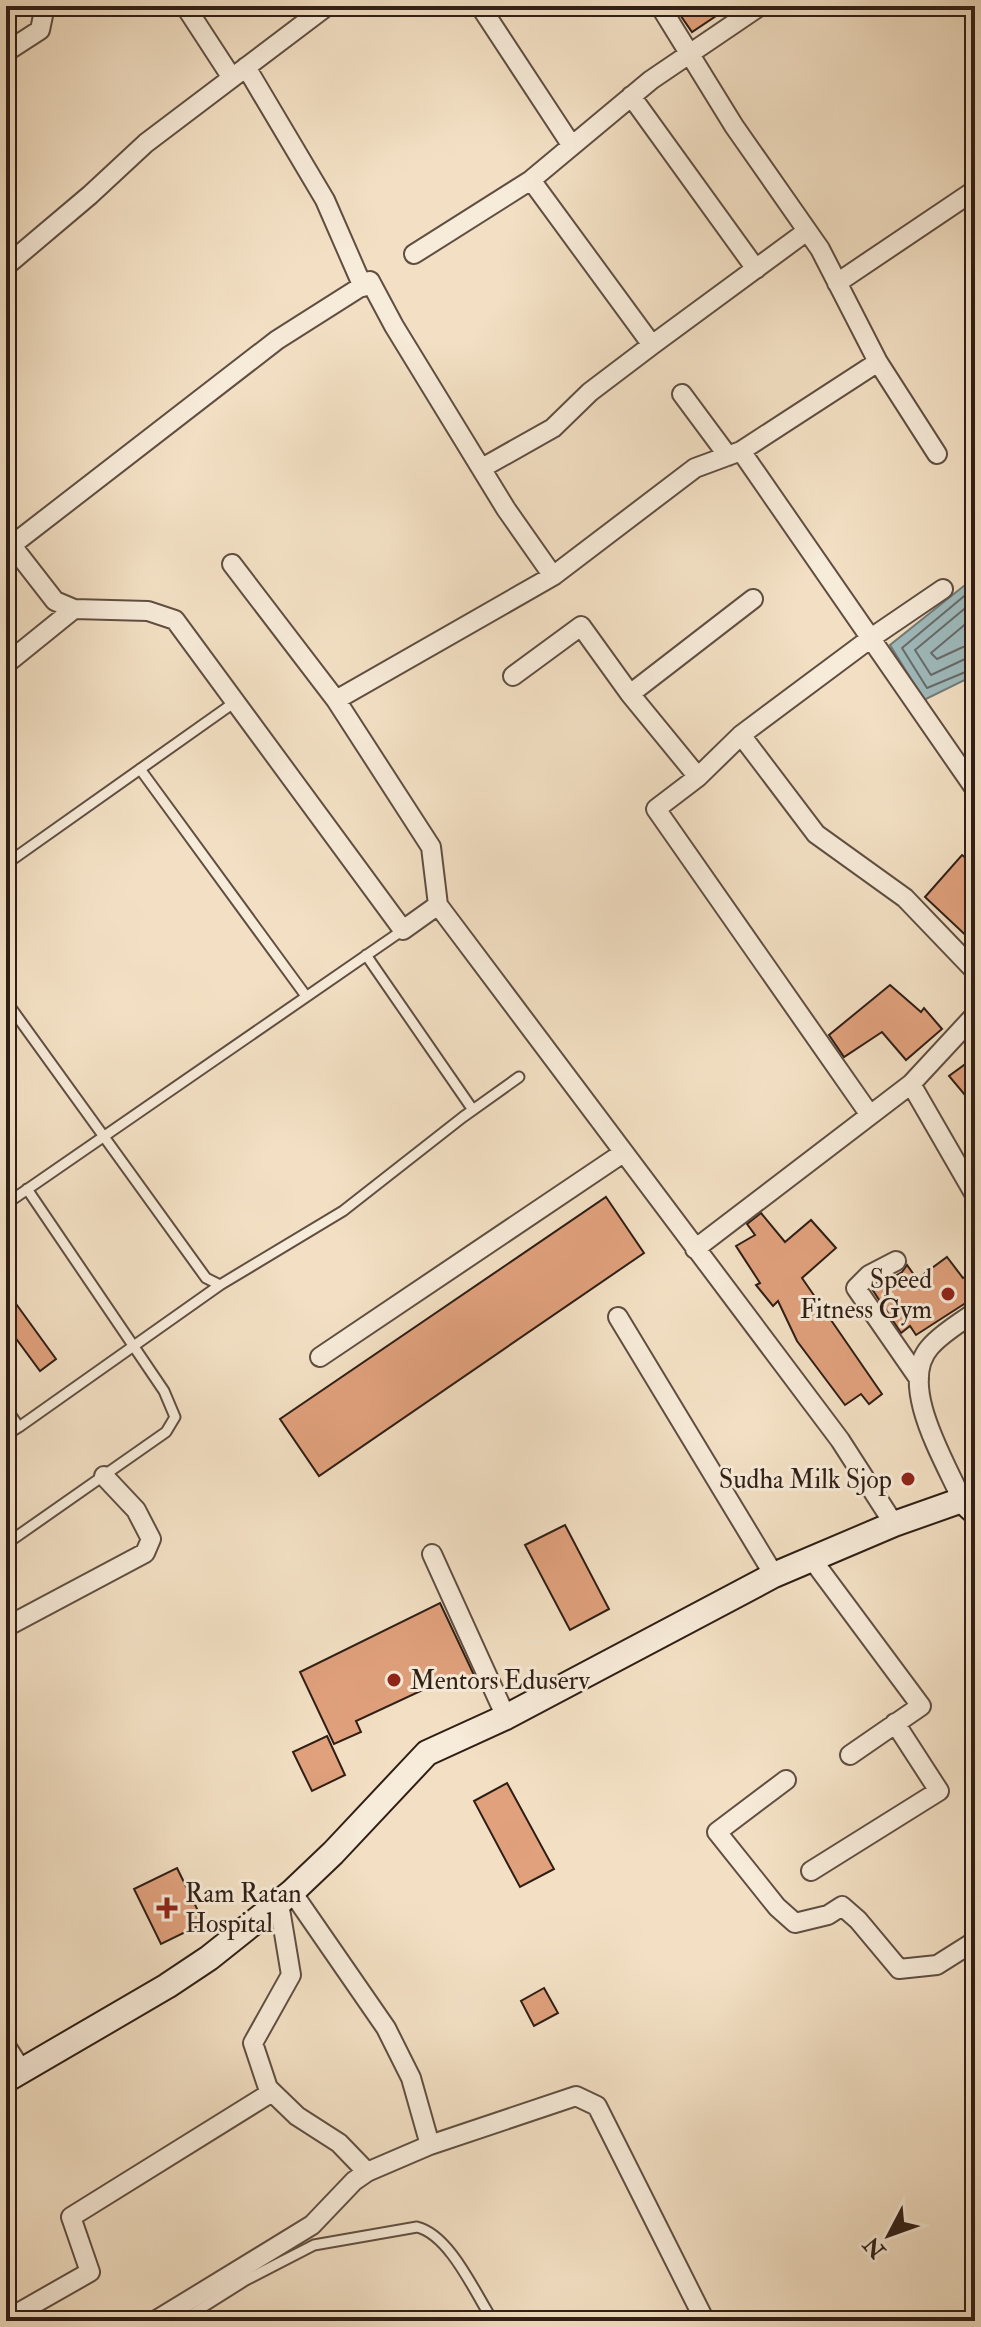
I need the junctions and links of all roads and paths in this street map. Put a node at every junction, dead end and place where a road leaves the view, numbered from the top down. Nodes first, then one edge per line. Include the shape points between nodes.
1 (45, 6) edge
2 (327, 6) edge
3 (480, 6) edge
4 (660, 6) edge
5 (760, 6) edge
6 (192, 8) edge
7 (6, 52) edge
8 (690, 54) junction
9 (239, 72) junction
10 (631, 96) junction
11 (572, 146) junction
12 (531, 180) junction
13 (975, 190) edge
14 (807, 231) junction
15 (414, 254) dead end
16 (6, 266) edge
17 (756, 269) junction
18 (837, 283) junction
19 (363, 287) junction
20 (652, 345) junction
21 (878, 362) junction
22 (682, 394) dead end
23 (734, 453) junction
24 (937, 454) dead end
25 (482, 468) junction
26 (9, 542) edge
27 (232, 564) dead end
28 (553, 576) junction
29 (943, 589) dead end
30 (753, 599) dead end
31 (74, 609) junction
32 (871, 638) junction
33 (6, 664) edge
34 (513, 676) dead end
35 (630, 694) junction
36 (336, 700) junction
37 (236, 702) junction
38 (741, 735) junction
39 (140, 769) junction
40 (698, 777) junction
41 (975, 789) edge
42 (6, 864) edge
43 (438, 905) junction
44 (403, 930) junction
45 (366, 955) junction
46 (975, 971) edge
47 (306, 996) junction
48 (6, 1001) edge
49 (975, 1015) edge
50 (519, 1077) dead end
51 (911, 1084) junction
52 (473, 1110) junction
53 (870, 1115) junction
54 (103, 1137) junction
55 (623, 1153) junction
56 (27, 1189) junction
57 (975, 1195) edge
58 (6, 1204) edge
59 (695, 1249) junction
60 (896, 1261) dead end
61 (220, 1285) junction
62 (975, 1312) edge
63 (618, 1317) dead end
64 (135, 1348) junction
65 (320, 1357) dead end
66 (919, 1379) junction
67 (6, 1408) edge
68 (19, 1427) junction
69 (6, 1435) edge
70 (104, 1476) junction
71 (968, 1506) edge
72 (894, 1524) junction
73 (6, 1544) edge
74 (432, 1554) dead end
75 (811, 1558) junction
76 (774, 1575) junction
77 (6, 1627) edge
78 (506, 1717) junction
79 (895, 1723) junction
80 (850, 1755) dead end
81 (786, 1780) dead end
82 (811, 1871) dead end
83 (286, 1897) junction
84 (975, 1941) edge
85 (6, 2046) edge
86 (14, 2075) edge
87 (272, 2092) junction
88 (430, 2145) junction
89 (367, 2172) junction
90 (11, 2317) dead end
91 (155, 2321) edge
92 (181, 2321) edge
93 (493, 2321) edge
94 (705, 2321) edge

1 - 7 street via 40,30
2 - 9 street
3 - 11 street
4 - 8 street
5 - 8 street
6 - 9 street
8 - 10 street
8 - 14 street
9 - 16 street via 146,143
9 - 19 street via 325,200
10 - 11 street
10 - 17 street
11 - 12 street
12 - 15 street
12 - 20 street
13 - 18 street
14 - 17 street
14 - 18 street
17 - 20 street
18 - 21 street
19 - 25 street via 370,281
19 - 26 street via 277,340
20 - 25 street via 553,428
21 - 23 street
21 - 24 street
22 - 23 street
23 - 28 street via 695,468
23 - 32 street
25 - 28 street
26 - 31 street via 55,601
27 - 36 street
28 - 36 street
29 - 32 street
30 - 35 street
31 - 33 street
31 - 37 street via 148,611 175,620
32 - 38 street
32 - 41 street
34 - 35 street via 581,626
35 - 40 street
36 - 43 street via 431,847
37 - 39 lane
37 - 44 street
38 - 40 street
38 - 46 street via 816,834 905,898
39 - 42 lane
39 - 47 lane
40 - 53 street via 656,809
43 - 44 street
43 - 55 street
44 - 45 lane
45 - 47 lane
45 - 52 lane
47 - 54 lane
48 - 54 lane
49 - 51 street
50 - 52 lane
51 - 53 street
51 - 57 street
52 - 61 lane via 343,1211
53 - 59 street
54 - 56 lane
54 - 61 lane via 206,1278
55 - 59 street
55 - 65 street
56 - 58 lane
56 - 64 lane
59 - 72 street via 840,1440
60 - 66 street via 856,1288
61 - 64 lane
62 - 66 street via 928,1349
63 - 76 street
64 - 68 lane
64 - 70 lane via 175,1417 166,1432
66 - 71 street via 920,1403
67 - 68 lane
68 - 69 lane
70 - 73 lane
70 - 77 street via 136,1510 151,1539 145,1553
71 - 72 street
72 - 75 street
74 - 78 street
75 - 76 street
75 - 79 street via 921,1706
76 - 78 street
78 - 83 street via 427,1753
79 - 80 street
79 - 82 street via 939,1791
81 - 84 street via 717,1832 795,1923 842,1906 899,1969 937,1965
83 - 86 street via 167,1986
83 - 87 street via 291,1975 253,2043
83 - 88 street via 386,2028 411,2078
85 - 86 street
87 - 89 street via 339,2143
87 - 90 street via 71,2217 90,2272
88 - 89 street
88 - 94 street via 576,2096 597,2106
89 - 91 street via 312,2225
92 - 93 lane via 314,2245 417,2227 445,2244

